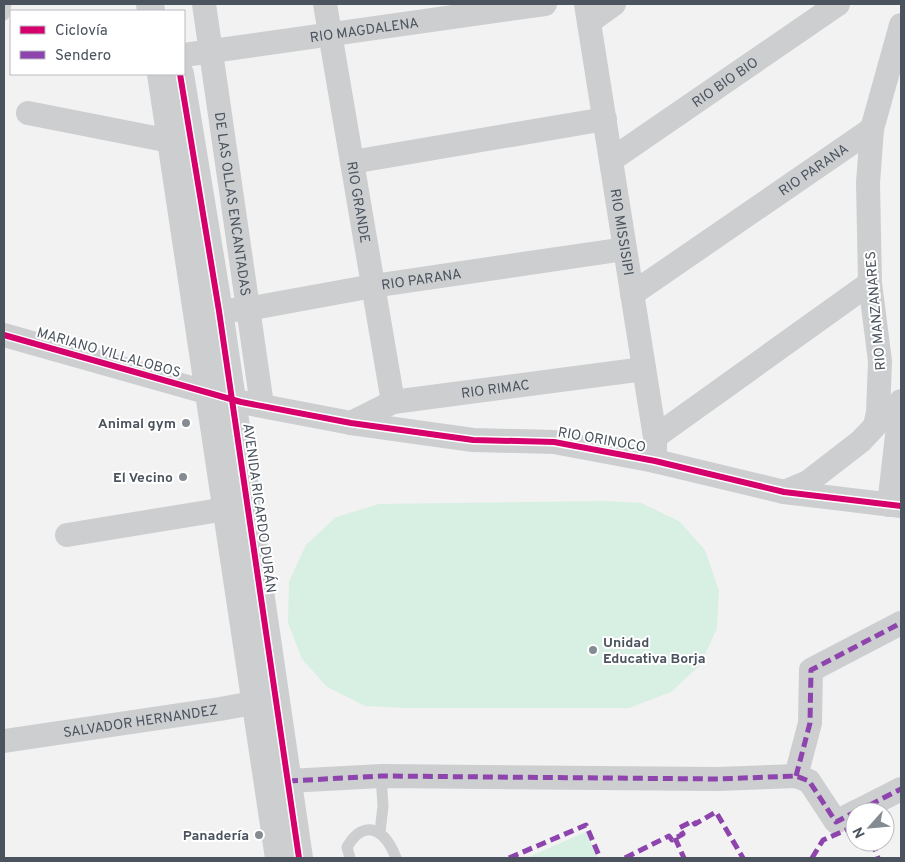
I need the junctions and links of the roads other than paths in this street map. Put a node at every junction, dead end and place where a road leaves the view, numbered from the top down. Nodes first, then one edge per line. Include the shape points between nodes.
1 (6, 4) edge
2 (204, 4) edge
3 (325, 4) edge
4 (545, 4) edge
5 (614, 4) edge
6 (838, 4) edge
7 (588, 13) edge
8 (4, 15) edge
9 (901, 25) edge
10 (330, 34) junction
11 (212, 51) junction
12 (185, 55) edge
13 (161, 75) edge
14 (180, 75) edge
15 (28, 113) dead end
16 (605, 119) junction
17 (872, 129) junction
18 (170, 140) junction
19 (611, 160) junction
20 (352, 162) junction
21 (625, 250) junction
22 (870, 283) junction
23 (373, 286) junction
24 (632, 294) junction
25 (248, 309) junction
26 (219, 311) junction
27 (4, 335) edge
28 (644, 369) junction
29 (219, 396) junction
30 (901, 401) edge
31 (393, 402) junction
32 (262, 405) junction
33 (351, 423) junction
34 (655, 437) junction
35 (655, 461) junction
36 (784, 492) junction
37 (895, 506) edge
38 (226, 509) junction
39 (66, 535) dead end
40 (901, 623) edge
41 (266, 700) junction
42 (4, 742) edge
43 (381, 776) junction
44 (796, 776) junction
45 (288, 780) junction
46 (901, 789) edge
47 (875, 802) edge
48 (845, 817) edge
49 (380, 832) junction
50 (280, 858) edge
51 (299, 858) edge
52 (350, 858) edge
53 (396, 858) edge

1 - 8 lane
2 - 11 street, DE LAS OLLAS ENCANTADAS
3 - 10 street, RIO GRANDE
4 - 10 street, RIO MAGDALENA
5 - 7 street
6 - 19 street, RIO BIO BIO
7 - 16 street, RIO MISSISIPI
9 - 17 street, RIO MANZANARES
10 - 11 street, RIO MAGDALENA
10 - 20 street, RIO GRANDE
11 - 12 street, RIO MAGDALENA
11 - 25 street, DE LAS OLLAS ENCANTADAS
13 - 18 street, AVENIDA RICARDO DURÁN
14 - 26 street, AVENIDA RICARDO DURÁN
15 - 18 street
16 - 19 street, RIO MISSISIPI
16 - 20 street
17 - 22 street, RIO MANZANARES via 868,183
17 - 24 street, RIO PARANA
18 - 29 street, AVENIDA RICARDO DURÁN
19 - 21 street, RIO MISSISIPI
20 - 23 street, RIO GRANDE
21 - 23 street, RIO PARANA
21 - 24 street, RIO MISSISIPI
22 - 34 street
22 - 36 street, RIO MANZANARES via 880,361 875,426 862,441 826,469 808,482
23 - 25 street, RIO PARANA
23 - 31 street, RIO GRANDE
24 - 28 street, RIO MISSISIPI
25 - 26 street, RIO PARANA
25 - 32 street, DE LAS OLLAS ENCANTADAS
26 - 29 street, AVENIDA RICARDO DURÁN
27 - 29 street, MARIANO VILLALOBOS
28 - 31 street, RIO RIMAC
28 - 34 street, RIO MISSISIPI
29 - 32 street, RIO ORINOCO
29 - 38 street, AVENIDA RICARDO DURÁN
29 - 41 street, AVENIDA RICARDO DURÁN
30 - 37 street
31 - 33 street, RIO RIMAC
32 - 33 street, RIO ORINOCO
33 - 35 street, RIO ORINOCO via 473,440 554,442
34 - 35 street, RIO MISSISIPI
35 - 36 street, RIO ORINOCO
36 - 37 street, RIO ORINOCO
38 - 39 street
38 - 41 street, AVENIDA RICARDO DURÁN
40 - 44 street via 811,670 810,723
41 - 42 street, SALVADOR HERNANDEZ
41 - 45 street, AVENIDA RICARDO DURÁN
41 - 50 street, AVENIDA RICARDO DURÁN
43 - 44 street via 718,779
43 - 45 street
43 - 49 lane via 383,806
44 - 48 street via 809,781 836,822
45 - 51 street, AVENIDA RICARDO DURÁN
46 - 47 street
49 - 52 lane via 365,830 353,837 347,848
49 - 53 lane

